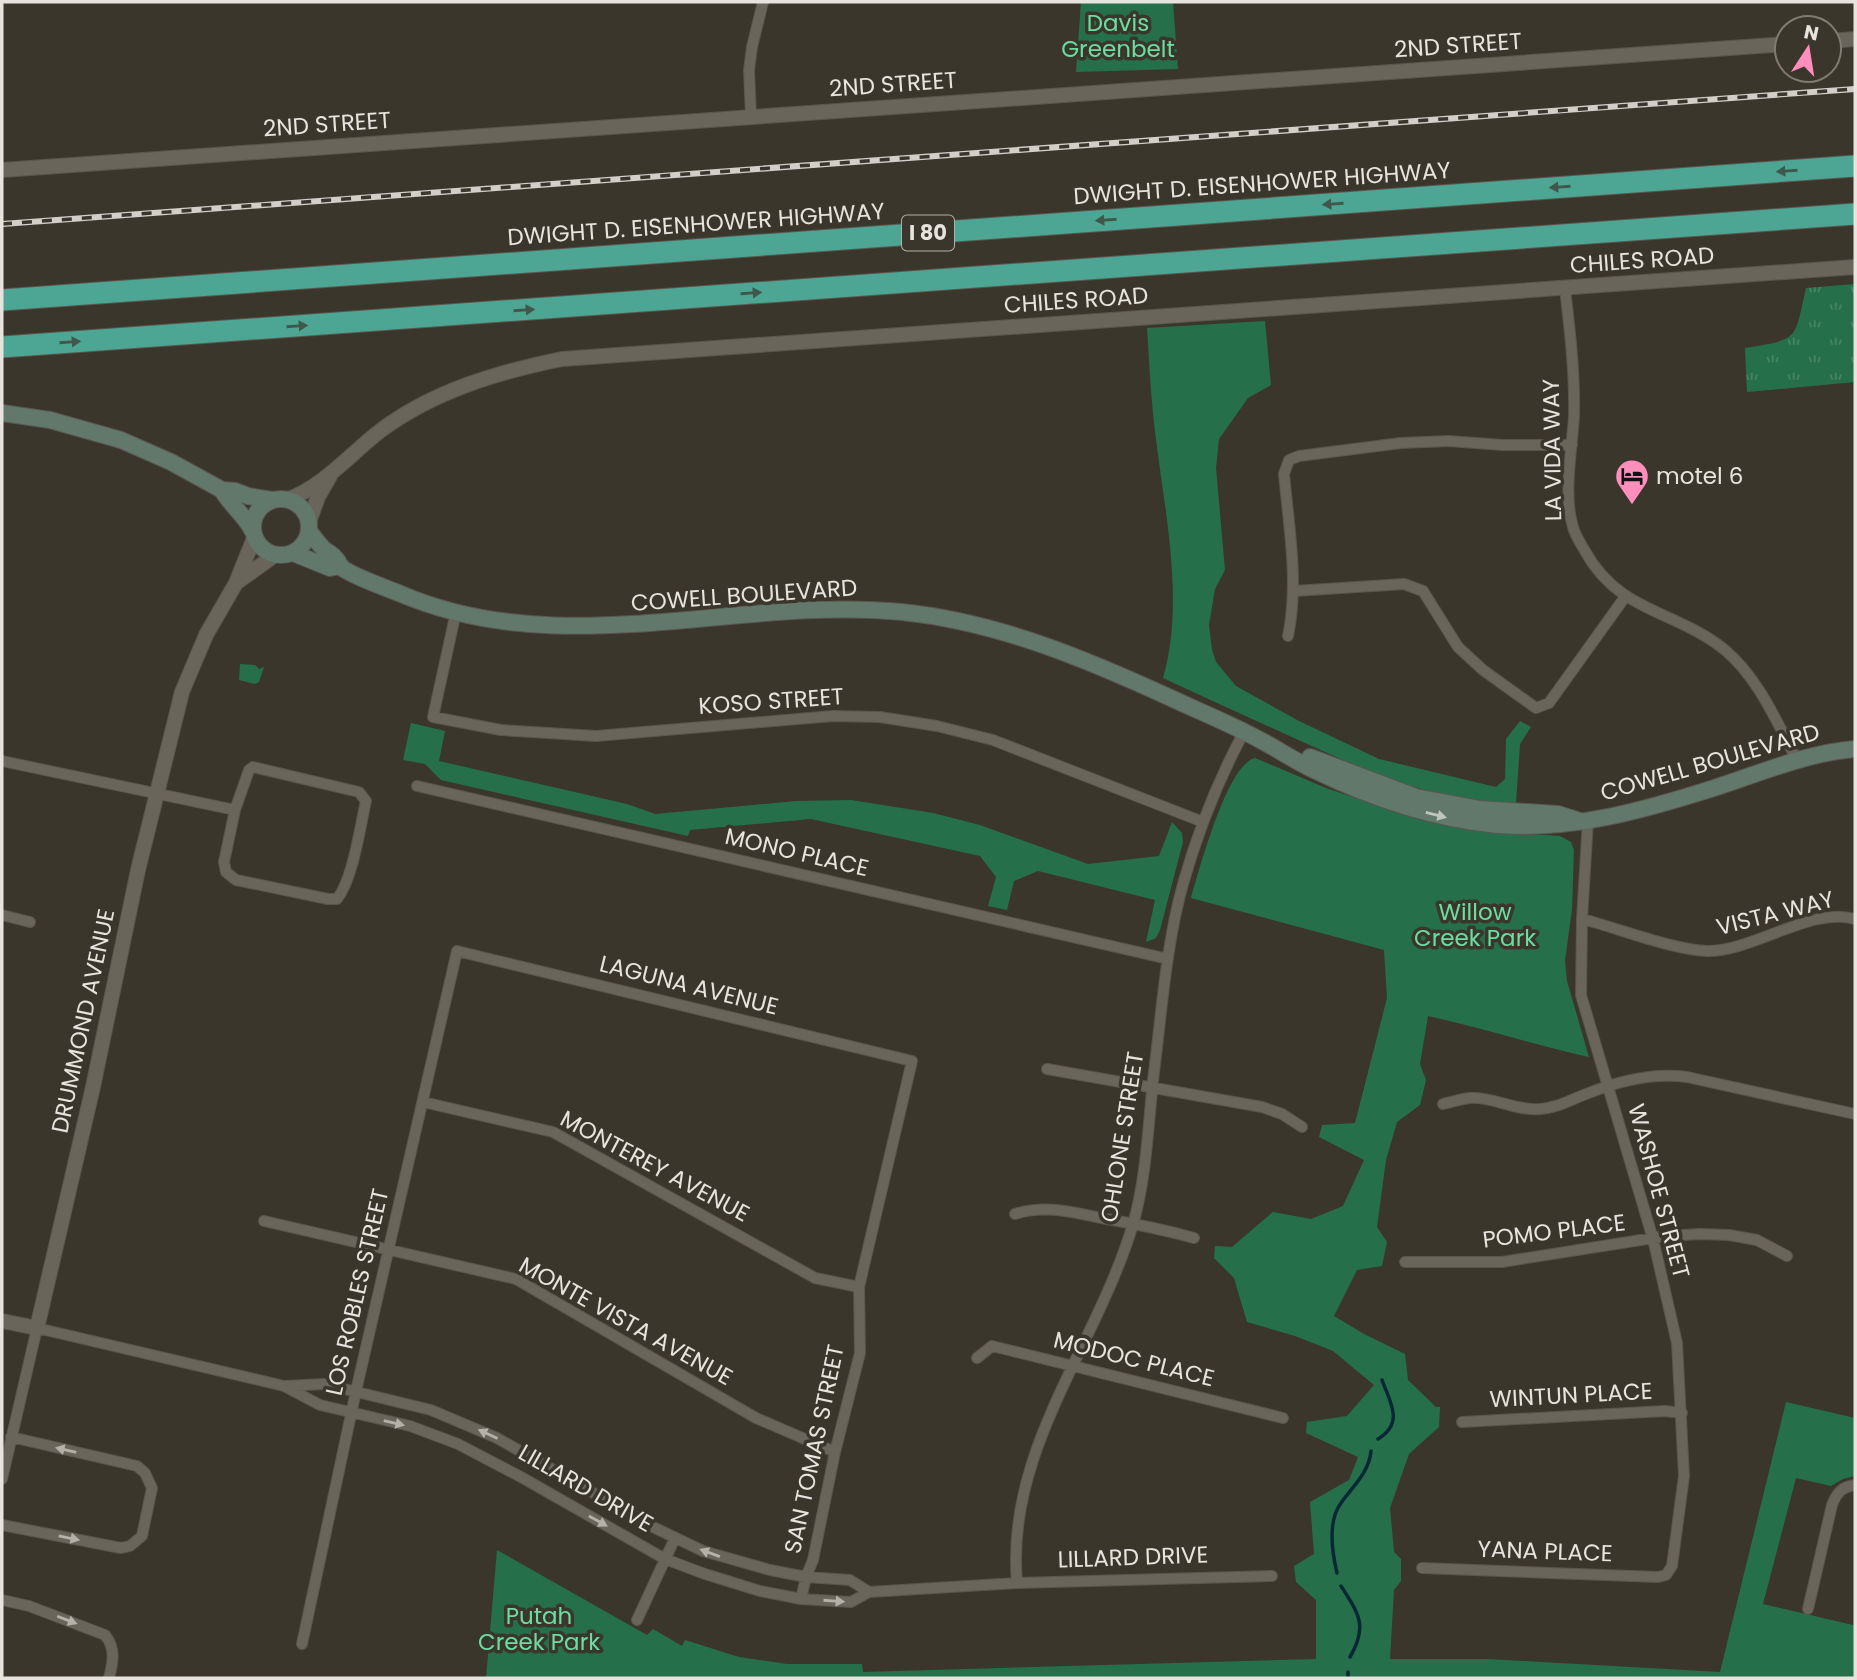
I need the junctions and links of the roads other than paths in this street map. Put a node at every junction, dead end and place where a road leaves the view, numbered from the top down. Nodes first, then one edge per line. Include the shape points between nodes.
1 (763, 2) edge
2 (1773, 45) edge
3 (751, 117) junction
4 (1855, 166) edge
5 (2, 170) edge
6 (1855, 214) edge
7 (1855, 267) edge
8 (1565, 289) junction
9 (2, 300) edge
10 (2, 346) edge
11 (2, 412) edge
12 (1572, 445) junction
13 (331, 474) junction
14 (222, 490) junction
15 (279, 500) junction
16 (309, 526) junction
17 (253, 534) junction
18 (293, 553) junction
19 (275, 555) junction
20 (341, 566) junction
21 (236, 583) junction
22 (1294, 591) junction
23 (1625, 597) junction
24 (456, 612) junction
25 (1288, 636) dead end
26 (1244, 732) junction
27 (1855, 749) edge
28 (1797, 760) junction
29 (2, 761) edge
30 (417, 786) dead end
31 (156, 794) junction
32 (235, 810) junction
33 (1583, 820) junction
34 (1203, 822) junction
35 (2, 915) edge
36 (1582, 919) junction
37 (1855, 919) edge
38 (30, 922) dead end
39 (457, 951) joint
40 (1168, 959) junction
41 (912, 1060) joint
42 (1047, 1069) dead end
43 (1609, 1087) junction
44 (1152, 1089) junction
45 (423, 1102) junction
46 (1443, 1104) dead end
47 (1855, 1114) edge
48 (1302, 1127) dead end
49 (1014, 1214) dead end
50 (264, 1221) dead end
51 (1133, 1223) junction
52 (1194, 1238) dead end
53 (1653, 1239) junction
54 (388, 1248) junction
55 (1787, 1256) dead end
56 (1405, 1262) dead end
57 (859, 1287) junction
58 (2, 1321) edge
59 (37, 1328) junction
60 (977, 1358) dead end
61 (1072, 1366) junction
62 (284, 1386) junction
63 (356, 1391) junction
64 (351, 1413) junction
65 (1682, 1413) junction
66 (1283, 1418) dead end
67 (1462, 1422) dead end
68 (11, 1437) junction
69 (835, 1452) junction
70 (532, 1457) junction
71 (521, 1477) junction
72 (2, 1479) edge
73 (1855, 1485) edge
74 (2, 1525) edge
75 (675, 1538) junction
76 (665, 1559) junction
77 (735, 1561) junction
78 (1422, 1568) dead end
79 (1666, 1574) joint
80 (1272, 1576) dead end
81 (806, 1577) junction
82 (729, 1582) junction
83 (1017, 1583) junction
84 (869, 1592) junction
85 (801, 1599) junction
86 (2, 1600) edge
87 (1808, 1609) dead end
88 (637, 1620) dead end
89 (302, 1644) dead end
90 (109, 1678) edge

1 - 3 street via 749,70
2 - 3 street, 2ND STREET
3 - 5 street, 2ND STREET
4 -> 9 highway, DWIGHT D. EISENHOWER HIGHWAY / I 80
10 -> 6 highway, I 80
7 - 8 street, CHILES ROAD
8 - 12 street, LA VIDA WAY via 1574,390
8 - 13 street, CHILES ROAD via 562,359 516,368 418,407 382,430
11 - 14 main road via 121,440
12 - 22 street via 1401,443 1289,460 1284,474
12 - 23 street, LA VIDA WAY via 1573,527 1606,583
13 - 15 street via 300,495
13 - 16 street via 313,507
14 - 15 main road
14 - 17 main road
15 - 16 main road via 299,506
15 - 17 main road via 257,511
16 - 18 main road via 301,548
16 - 20 main road, COWELL BOULEVARD
17 - 19 main road via 259,546
17 - 21 street, DRUMMOND AVENUE
18 - 19 main road
18 - 20 main road, COWELL BOULEVARD via 330,568
19 - 21 street, DRUMMOND AVENUE
20 - 24 main road, COWELL BOULEVARD via 414,599
21 - 31 street, DRUMMOND AVENUE via 181,692
22 - 23 street via 1414,586 1423,591 1458,647 1535,708 1549,703
22 - 25 street
23 - 28 street, LA VIDA WAY via 1691,626 1725,651 1754,681
24 - 26 main road, COWELL BOULEVARD via 584,628 852,608 960,621 1109,669
24 - 34 street, KOSO STREET via 433,717 500,730 596,736 832,716 880,717 993,740
26 - 33 main road, COWELL BOULEVARD via 1416,797
26 - 34 street, OHLONE STREET
27 - 28 main road, COWELL BOULEVARD
28 - 33 main road, COWELL BOULEVARD via 1699,793
29 - 31 street
30 - 40 street, MONO PLACE
31 - 32 street
31 - 59 street, DRUMMOND AVENUE
32 - 32 street via 224,862 226,872 236,880 337,899 343,892 366,800 359,792 253,768
33 - 36 street, WASHOE STREET
34 - 40 street, OHLONE STREET via 1183,885
35 - 38 street
36 - 37 street, VISTA WAY via 1709,951 1836,916
36 - 43 street, WASHOE STREET via 1581,995
39 - 41 street, LAGUNA AVENUE
39 - 45 street, LOS ROBLES STREET
40 - 44 street, OHLONE STREET
41 - 57 street, SAN TOMAS STREET
42 - 44 street
43 - 46 street via 1539,1109 1471,1098
43 - 47 street via 1665,1074
43 - 53 street, WASHOE STREET
44 - 48 street via 1262,1107
44 - 51 street, OHLONE STREET
45 - 54 street, LOS ROBLES STREET
45 - 57 street, MONTEREY AVENUE via 553,1132 815,1278
49 - 51 street via 1053,1208
50 - 54 street, MONTE VISTA AVENUE
51 - 52 street
51 - 61 street, OHLONE STREET
53 - 55 street, POMO PLACE via 1729,1235 1757,1240
53 - 56 street, POMO PLACE via 1502,1262
53 - 65 street, WASHOE STREET via 1677,1343
54 - 63 street, LOS ROBLES STREET
54 - 69 street, MONTE VISTA AVENUE via 516,1279 756,1418
57 - 69 street, SAN TOMAS STREET via 860,1353
58 - 59 street, LILLARD DRIVE
59 - 62 street, LILLARD DRIVE
59 - 68 street, DRUMMOND AVENUE
60 - 61 street, MODOC PLACE via 992,1346
61 - 66 street, MODOC PLACE
61 - 83 street, OHLONE STREET via 1035,1450 1025,1486 1016,1537
62 - 63 street, LILLARD DRIVE via 324,1384
62 - 64 street, LILLARD DRIVE via 320,1405
63 - 64 street, LOS ROBLES STREET
70 -> 63 street, LILLARD DRIVE via 456,1419
64 -> 71 street, LILLARD DRIVE via 429,1432
64 - 89 street, LOS ROBLES STREET
65 - 67 street, WINTUN PLACE
65 - 79 street, WASHOE STREET via 1684,1476 1672,1566
68 - 72 street, DRUMMOND AVENUE
74 -> 68 street via 130,1546 142,1536 152,1488 137,1466
69 - 81 street, SAN TOMAS STREET
70 - 71 street
70 - 75 street, LILLARD DRIVE
71 -> 76 street, LILLARD DRIVE
73 - 87 street via 1840,1490 1832,1505
75 - 76 street
77 -> 75 street, LILLARD DRIVE
76 - 82 street, LILLARD DRIVE
76 - 88 street
77 - 81 street, LILLARD DRIVE
77 - 82 street
78 - 79 street, YANA PLACE
80 - 83 street, LILLARD DRIVE
81 - 84 street, LILLARD DRIVE via 850,1580
81 - 85 street, SAN TOMAS STREET
82 - 85 street, LILLARD DRIVE
83 - 84 street, LILLARD DRIVE
85 -> 84 street, LILLARD DRIVE via 851,1602
86 -> 90 street via 105,1635 113,1652

